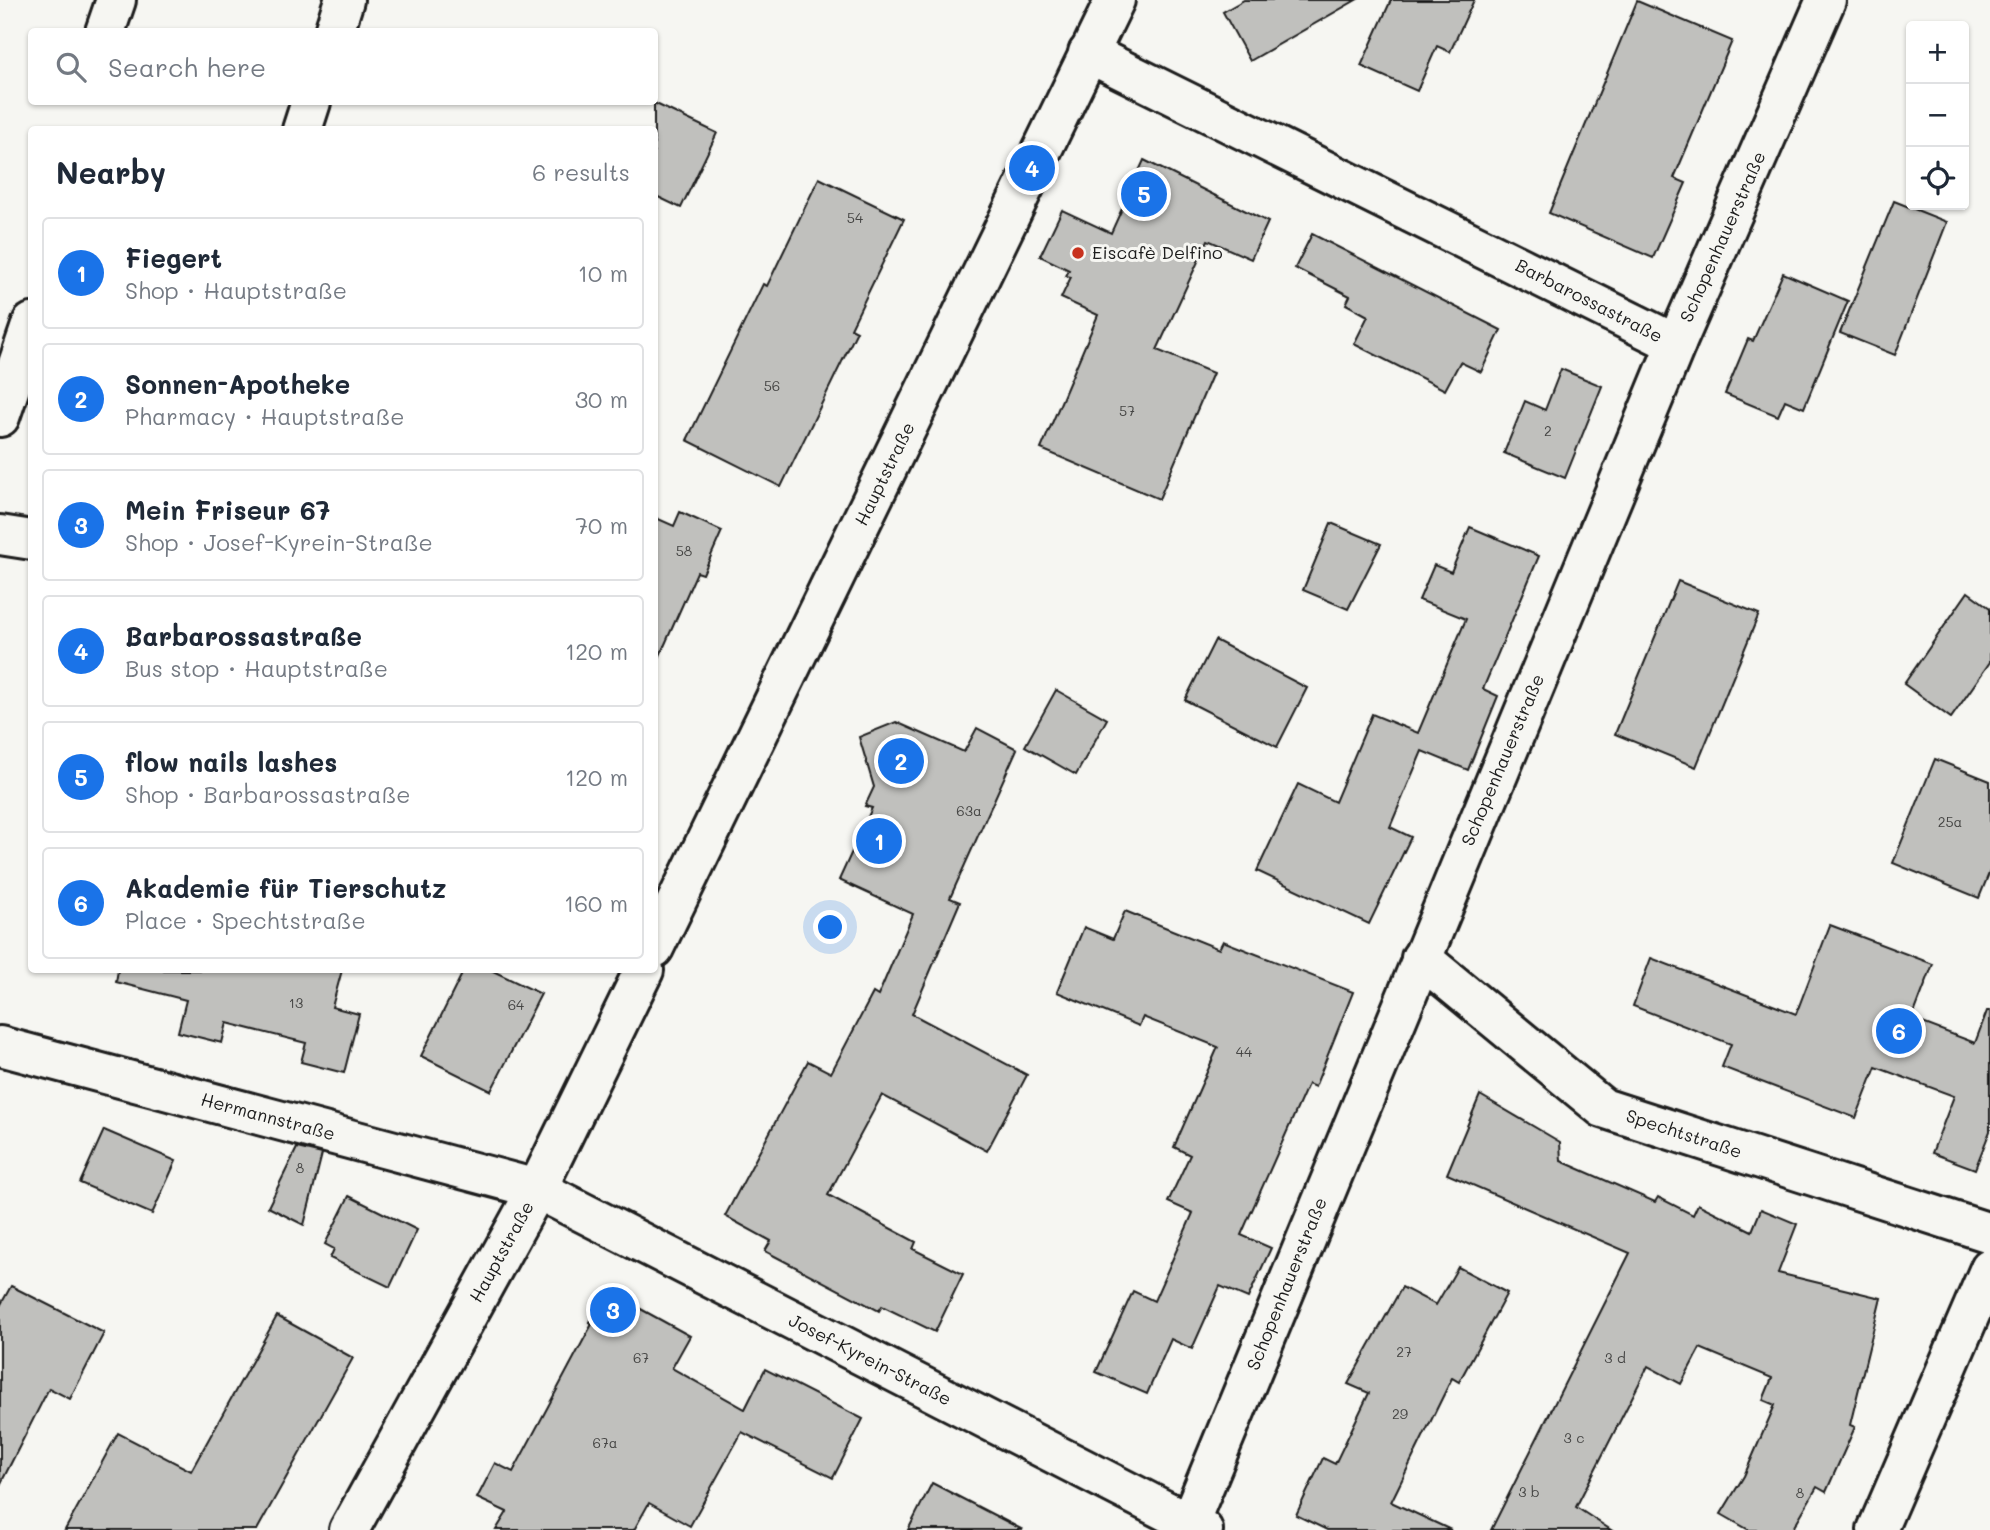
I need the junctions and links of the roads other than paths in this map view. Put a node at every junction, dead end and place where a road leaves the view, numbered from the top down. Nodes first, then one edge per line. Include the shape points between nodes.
1 (117, 0) edge
2 (344, 0) edge
3 (1115, 0) edge
4 (1826, 0) edge
5 (106, 28) edge
6 (335, 28) edge
7 (1088, 53) junction
8 (310, 105) edge
9 (303, 126) edge
10 (28, 335) edge
11 (1676, 344) junction
12 (0, 417) edge
13 (0, 535) edge
14 (28, 539) edge
15 (658, 940) edge
16 (1421, 958) junction
17 (643, 973) edge
18 (2, 1050) edge
19 (537, 1189) junction
20 (1990, 1233) edge
21 (1990, 1268) edge
22 (1196, 1527) edge
23 (349, 1530) edge
24 (1877, 1530) edge

1 - 5 street
2 - 6 street
3 - 7 street, Hauptstraße
4 - 11 street, Schopenhauerstraße
7 - 11 street, Barbarossastraße
7 - 15 street, Hauptstraße
8 - 9 street
10 - 12 street
11 - 16 street, Schopenhauerstraße
13 - 14 street
16 - 20 street, Spechtstraße via 1603,1108
16 - 22 street, Schopenhauerstraße
17 - 19 street, Hauptstraße
18 - 19 street, Hermannstraße
19 - 22 street, Josef-Kyrein-Straße
19 - 23 street, Hauptstraße
21 - 24 street

